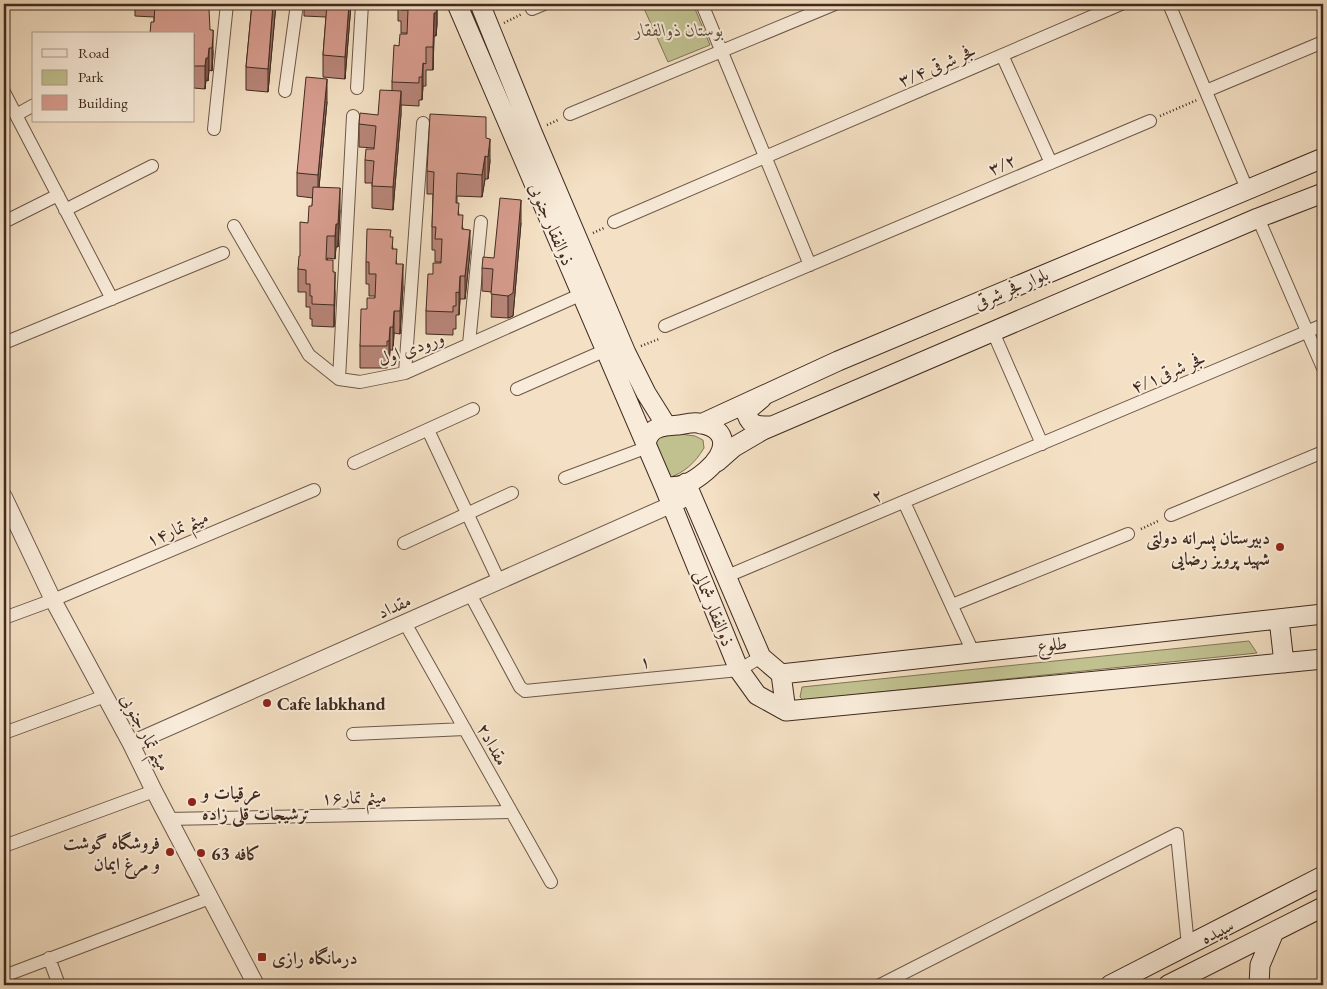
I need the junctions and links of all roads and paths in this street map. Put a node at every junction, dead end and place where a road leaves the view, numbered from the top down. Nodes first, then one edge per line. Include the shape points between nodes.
1 (227, 4) edge
2 (297, 4) edge
3 (362, 4) edge
4 (457, 4) edge
5 (480, 4) edge
6 (702, 4) edge
7 (835, 4) edge
8 (1122, 4) edge
9 (1169, 4) edge
10 (538, 6) edge
11 (491, 30) junction
12 (1323, 42) edge
13 (722, 51) junction
14 (1002, 55) junction
15 (503, 60) junction
16 (484, 68) junction
17 (357, 88) dead end
18 (286, 91) dead end
19 (4, 92) edge
20 (1207, 93) junction
21 (32, 105) edge
22 (10, 109) edge
23 (570, 114) joint
24 (353, 116) dead end
25 (1150, 121) joint
26 (423, 123) dead end
27 (214, 129) dead end
28 (532, 132) junction
29 (766, 157) junction
30 (1323, 158) edge
31 (1051, 163) junction
32 (152, 166) dead end
33 (1247, 189) junction
34 (1323, 193) edge
35 (58, 195) junction
36 (65, 210) junction
37 (1258, 218) junction
38 (4, 222) edge
39 (481, 222) dead end
40 (614, 222) joint
41 (234, 226) dead end
42 (578, 240) junction
43 (223, 253) dead end
44 (810, 265) junction
45 (582, 294) junction
46 (112, 299) junction
47 (1323, 325) edge
48 (664, 326) joint
49 (993, 332) junction
50 (1308, 332) junction
51 (4, 343) edge
52 (469, 344) junction
53 (606, 350) junction
54 (626, 353) junction
55 (1323, 368) edge
56 (405, 373) junction
57 (339, 378) junction
58 (517, 389) dead end
59 (765, 395) junction
60 (473, 410) dead end
61 (700, 424) junction
62 (666, 425) junction
63 (771, 426) junction
64 (428, 430) junction
65 (1042, 444) junction
66 (647, 445) junction
67 (1323, 452) edge
68 (354, 463) dead end
69 (714, 465) junction
70 (565, 478) dead end
71 (664, 486) junction
72 (314, 490) dead end
73 (689, 490) junction
74 (512, 493) dead end
75 (904, 502) junction
76 (5, 503) edge
77 (672, 504) junction
78 (468, 514) junction
79 (1171, 515) joint
80 (1128, 534) joint
81 (404, 543) dead end
82 (725, 577) junction
83 (499, 581) junction
84 (470, 594) junction
85 (54, 600) junction
86 (952, 606) junction
87 (1323, 614) edge
88 (4, 618) edge
89 (1279, 619) junction
90 (405, 623) junction
91 (973, 652) junction
92 (760, 657) junction
93 (1323, 660) edge
94 (1284, 664) junction
95 (739, 670) junction
96 (781, 674) junction
97 (105, 696) junction
98 (786, 711) junction
99 (465, 729) junction
100 (4, 733) edge
101 (352, 734) dead end
102 (131, 744) junction
103 (154, 791) junction
104 (511, 812) junction
105 (168, 818) junction
106 (4, 846) edge
107 (1323, 876) edge
108 (551, 882) dead end
109 (210, 898) junction
110 (1323, 907) edge
111 (1274, 932) junction
112 (1188, 946) junction
113 (49, 958) junction
114 (4, 976) edge
115 (59, 985) edge
116 (256, 985) edge
117 (880, 985) edge
118 (1110, 985) edge
119 (1168, 985) edge
120 (1259, 985) edge

1 - 27 street
2 - 18 street
3 - 17 street
4 - 16 main road, ذوالفقار جنوبی
5 - 11 main road, ذوالفقار جنوبی
6 - 13 street
7 - 13 street
8 - 14 street, ۳/۴ فجر شرقی
9 - 20 street
10 - 11 path
11 - 15 main road, ذوالفقار جنوبی
12 - 20 street
13 - 23 street
13 - 29 street
14 - 29 street, ۳/۴ فجر شرقی
14 - 31 street
15 - 16 main road
15 - 28 main road, ذوالفقار جنوبی
16 - 45 main road, ذوالفقار جنوبی
19 - 22 street
20 - 25 path
20 - 33 street
21 - 22 street
22 - 35 street
23 - 28 path
24 - 57 street
25 - 31 street, ۳/۲
26 - 56 street
28 - 42 main road, ذوالفقار جنوبی
29 - 40 street, ۳/۴ فجر شرقی
29 - 44 street
30 - 33 main road, بلوار فجر شرقی
31 - 44 street, ۳/۲
32 - 36 street
33 - 59 main road, بلوار فجر شرقی via 838,361
34 - 37 main road, بلوار فجر شرقی
35 - 36 street
35 - 38 street
36 - 46 street
37 - 49 main road, بلوار فجر شرقی
37 - 50 street
39 - 52 street
40 - 42 path
41 - 57 street, ورودی اول via 308,355
42 - 54 main road, ذوالفقار جنوبی
43 - 46 street
44 - 48 street, ۳/۲
45 - 52 street, ورودی اول
45 - 53 main road, ذوالفقار جنوبی
46 - 51 street
47 - 50 street, فجر شرقی۴/۱
48 - 54 path via 668,335
49 - 63 main road, بلوار فجر شرقی
49 - 65 street
50 - 55 street
50 - 65 street, فجر شرقی۴/۱
52 - 56 street, ورودی اول
53 - 58 street
53 - 66 main road, ذوالفقار جنوبی
54 - 62 main road
56 - 57 street, ورودی اول via 360,382
59 - 61 main road, بلوار فجر شرقی
59 - 63 main road via 747,415 749,422 756,426
60 - 64 street
61 - 62 main road
61 - 69 main road via 715,428 724,443
62 - 66 main road via 648,436
63 - 69 main road, بلوار فجر شرقی via 734,447
64 - 68 street
64 - 78 street
65 - 75 street, ۲
66 - 70 street
66 - 71 main road
67 - 79 street
69 - 73 main road via 695,480
71 - 73 main road
71 - 77 main road, ذوالفقار شمالی
72 - 85 street, میثم تمار۱۴
73 - 77 street, مقداد
73 - 82 main road, ذوالفقار شمالی
74 - 78 street
75 - 82 street, ۲
75 - 86 street
76 - 85 street, میثم تمار جنوبی
77 - 83 street, مقداد
77 - 95 main road, ذوالفقار شمالی
78 - 81 street
78 - 83 street
79 - 80 path
80 - 86 street
82 - 92 main road, ذوالفقار شمالی
83 - 84 street, مقداد
84 - 90 street, مقداد
84 - 95 street, ۱ via 525,690
85 - 88 street, میثم تمار۱۴
85 - 97 street, میثم تمار جنوبی
86 - 91 street
87 - 89 main road, طلوع
89 - 91 main road, طلوع
89 - 94 main road
90 - 99 street, مقداد۲
90 - 102 street, مقداد
91 - 96 main road, طلوع
92 - 95 street, ۱
92 - 96 main road, ذوالفقار شمالی
93 - 94 main road
94 - 98 main road
95 - 98 main road, ذوالفقار شمالی via 757,696
96 - 98 main road
97 - 100 street
97 - 102 street, میثم تمار جنوبی
99 - 101 street
99 - 104 street, مقداد۲
102 - 103 street, میثم تمار جنوبی
103 - 105 street, میثم تمار جنوبی
103 - 106 street
104 - 105 street, میثم تمار۱۶
104 - 108 street, مقداد۲
105 - 109 street, میثم تمار جنوبی
107 - 112 main road, سپیده
109 - 113 street
109 - 116 street, میثم تمار جنوبی
110 - 111 main road, سپیده
111 - 119 main road, سپیده
111 - 120 main road via 1260,966
112 - 117 street via 1177,834
112 - 118 main road, سپیده
113 - 114 street
113 - 115 street

